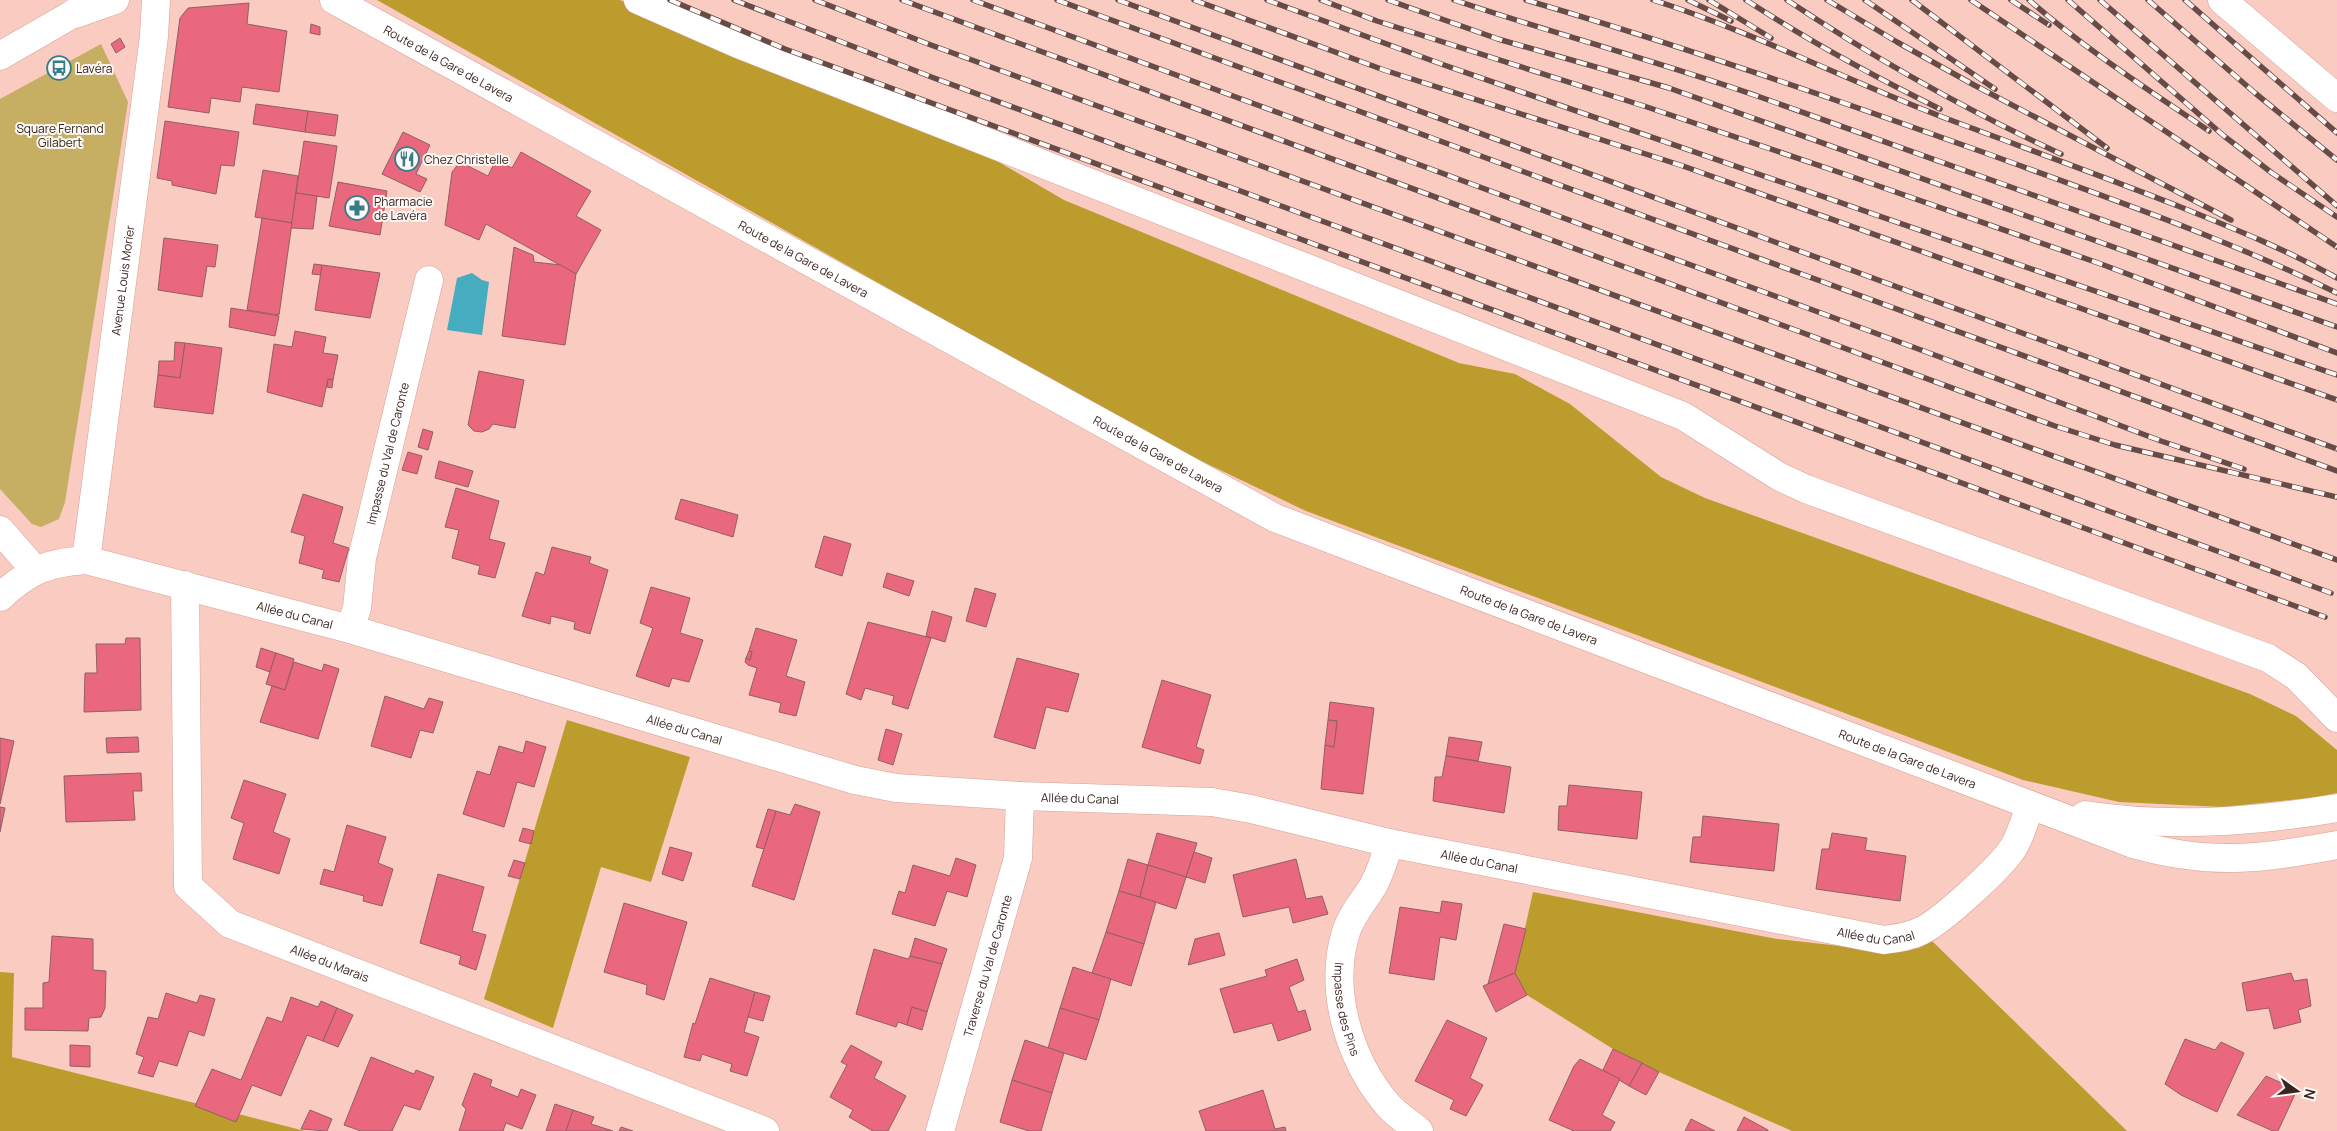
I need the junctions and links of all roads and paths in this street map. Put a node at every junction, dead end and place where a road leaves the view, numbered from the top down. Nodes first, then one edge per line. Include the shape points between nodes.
1 (115, 0) edge
2 (156, 0) edge
3 (334, 0) edge
4 (638, 0) edge
5 (2222, 0) edge
6 (81, 8) edge
7 (0, 56) edge
8 (2337, 98) edge
9 (429, 280) dead end
10 (0, 530) edge
11 (86, 560) junction
12 (35, 570) junction
13 (184, 585) junction
14 (0, 596) edge
15 (350, 629) junction
16 (2337, 718) edge
17 (1020, 796) junction
18 (2030, 805) junction
19 (2337, 808) edge
20 (1389, 843) junction
21 (2337, 845) edge
22 (764, 1131) edge
23 (940, 1131) edge
24 (1418, 1131) edge

1 - 6 street
2 - 11 street, Avenue Louis Morier
3 - 18 street, Route de la Gare de Lavera via 1275,518
4 - 16 street via 738,44 1683,416 1780,477 1806,489 2268,658 2296,676
5 - 8 street
6 - 7 street
9 - 15 street, Impasse du Val de Caronte via 362,558 357,608
10 - 12 street
11 - 12 street via 52,564
11 - 13 street, Allée du Canal
12 - 14 street
13 - 15 street, Allée du Canal
13 - 22 street, Allée du Marais via 188,886 230,924
15 - 17 street, Allée du Canal via 855,780 896,788
17 - 20 street, Allée du Canal via 1212,802
17 - 23 street, Traverse du Val de Caronte via 1018,858
18 - 19 street, Route de la Gare de Lavera via 2121,820 2185,824 2244,821
18 - 20 street, Allée du Canal via 2012,850 1967,895 1923,930 1884,940
18 - 21 street, Route de la Gare de Lavera via 2133,844 2199,858 2270,857
20 - 24 street, Impasse des Pins via 1373,884 1346,931 1340,962 1340,992 1352,1043 1367,1076 1388,1105

